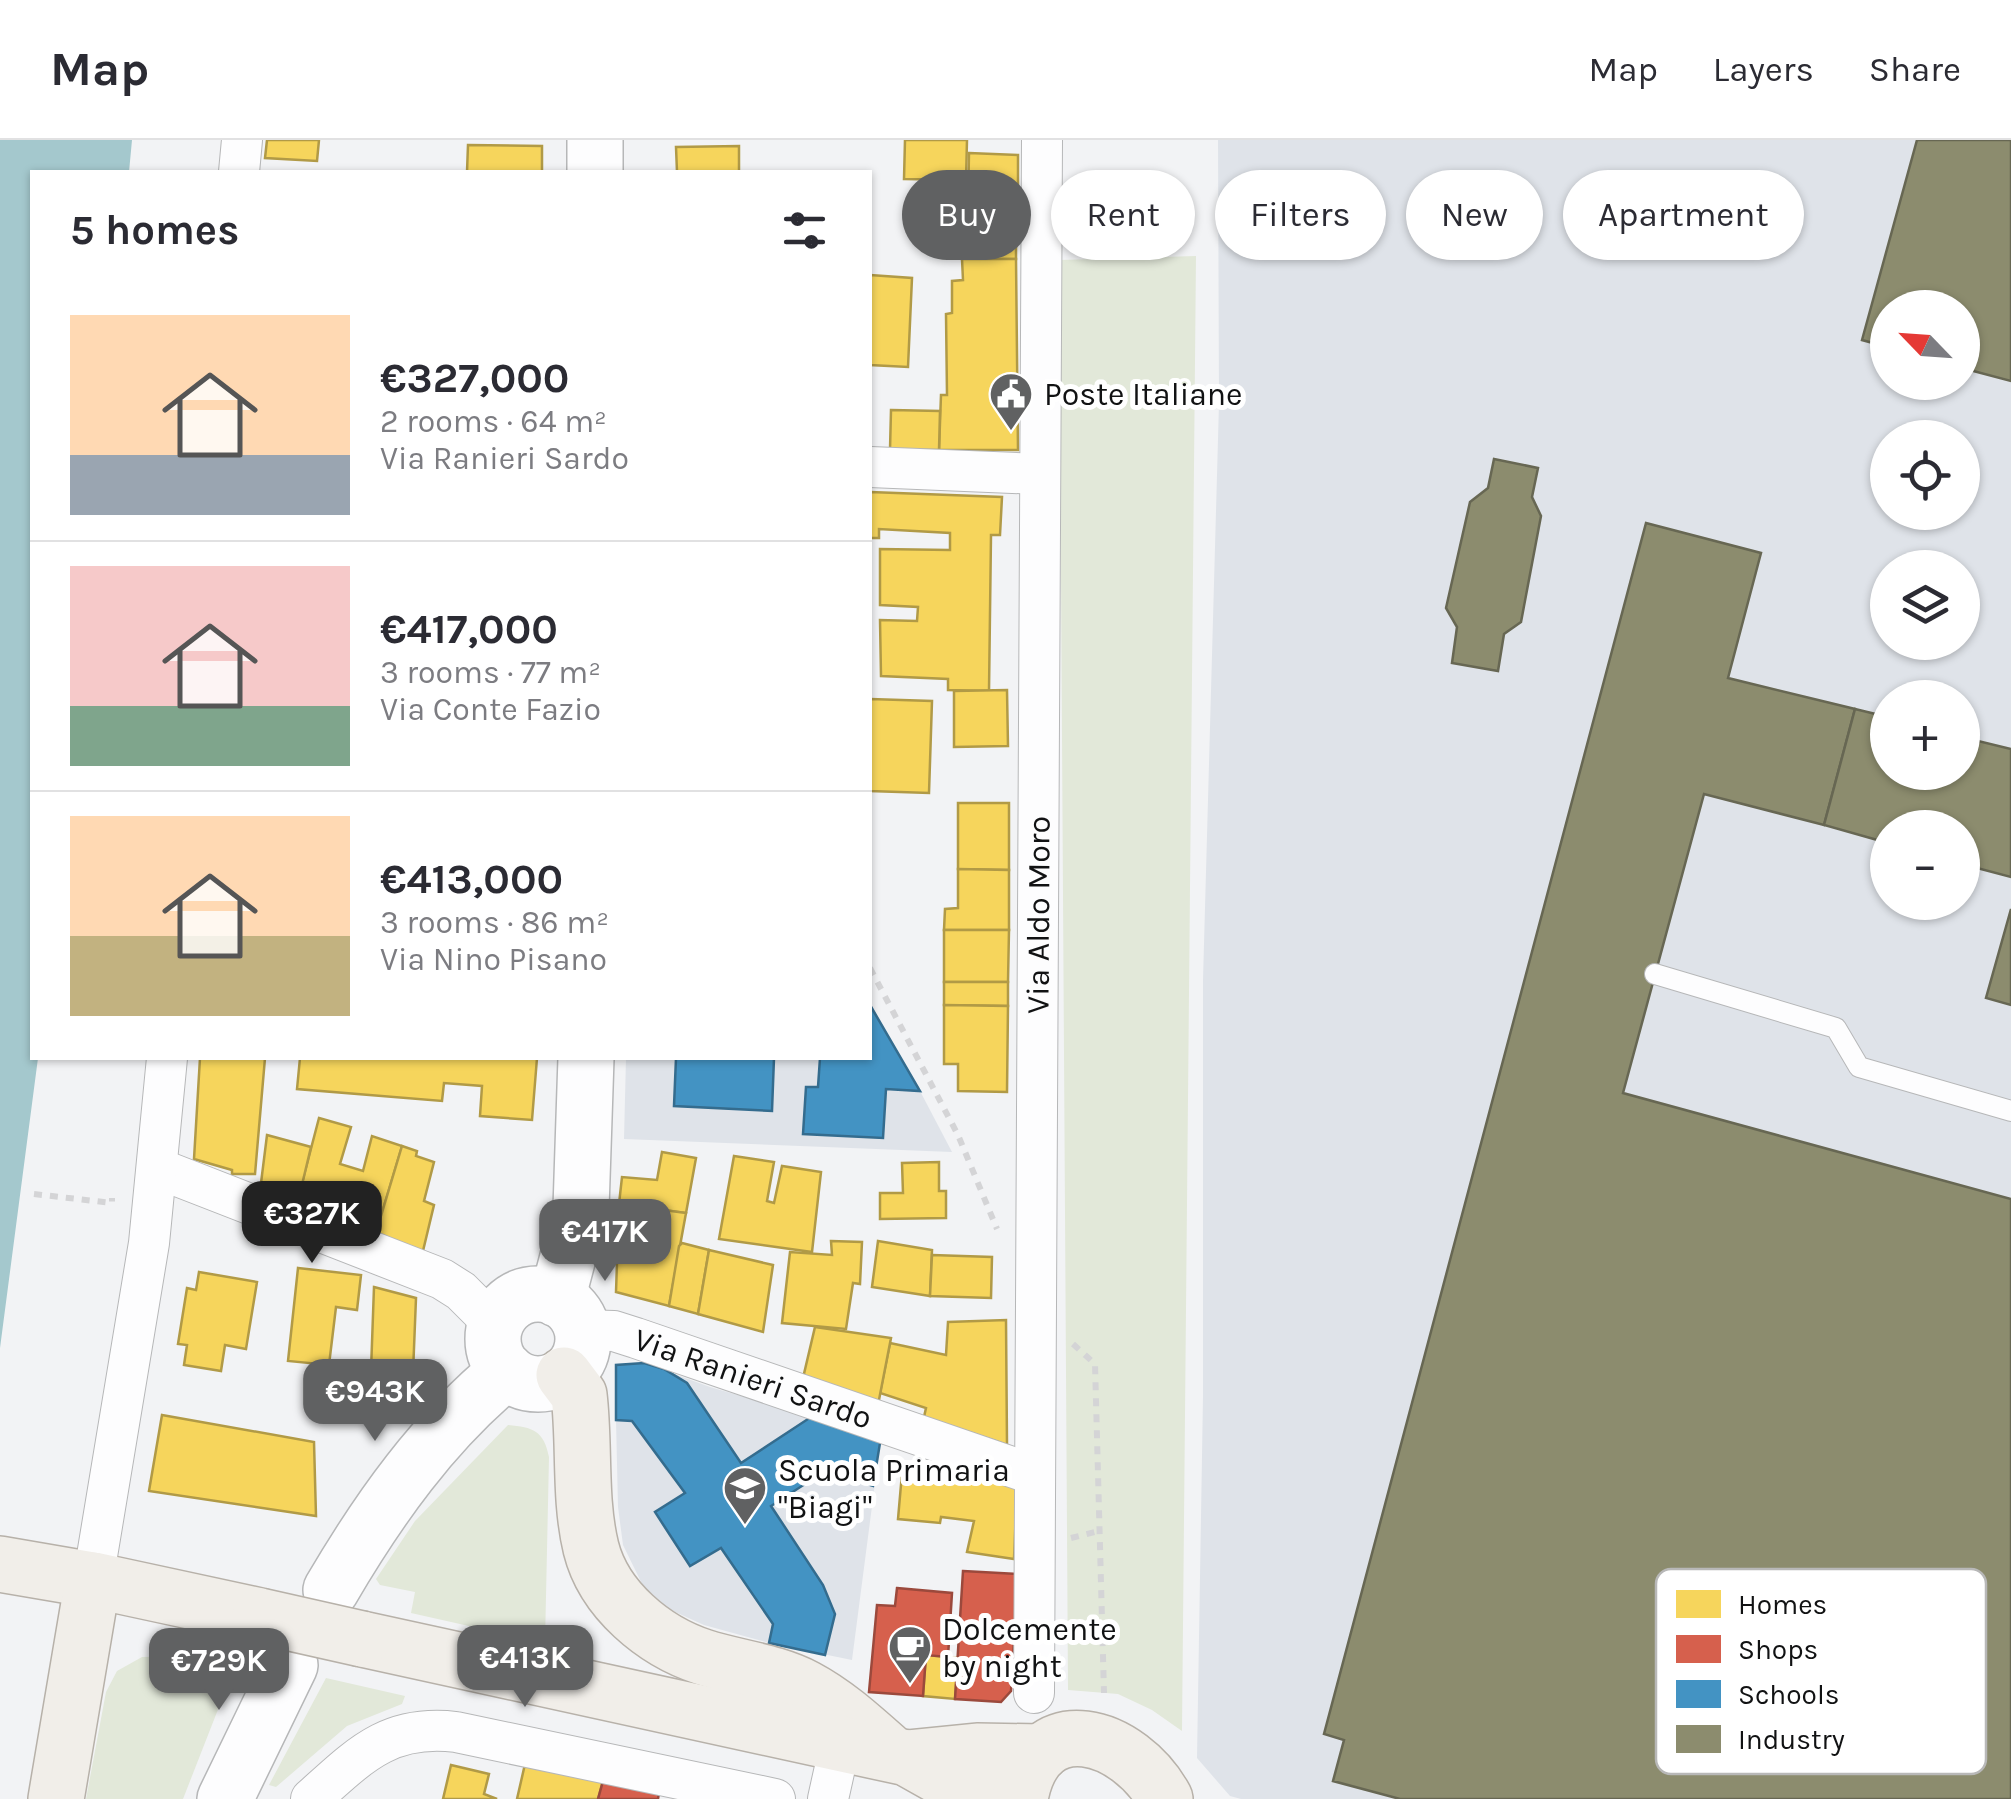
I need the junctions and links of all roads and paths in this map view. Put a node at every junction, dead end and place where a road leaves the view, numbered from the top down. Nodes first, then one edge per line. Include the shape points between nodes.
1 (242, 140) edge
2 (596, 140) edge
3 (1042, 140) edge
4 (239, 170) edge
5 (595, 170) edge
6 (872, 467) edge
7 (1039, 474) junction
8 (872, 972) edge
9 (1655, 974) dead end
10 (166, 1060) edge
11 (586, 1060) edge
12 (2011, 1110) edge
13 (158, 1168) junction
14 (34, 1194) dead end
15 (112, 1203) dead end
16 (994, 1220) dead end
17 (1062, 1333) dead end
18 (567, 1334) junction
19 (501, 1349) junction
20 (1036, 1474) junction
21 (1099, 1531) junction
22 (1081, 1536) dead end
23 (6, 1565) edge
24 (93, 1580) junction
25 (331, 1590) dead end
26 (290, 1665) dead end
27 (1034, 1693) dead end
28 (1104, 1693) dead end
29 (880, 1752) junction
30 (1030, 1775) edge
31 (56, 1799) edge
32 (225, 1799) edge
33 (311, 1799) edge
34 (775, 1799) edge
35 (828, 1799) edge
36 (980, 1799) edge
37 (1165, 1799) edge

1 - 4 street
2 - 5 main road
3 - 7 street, Via Aldo Moro
6 - 7 street
7 - 20 street, Via Aldo Moro
8 - 16 path via 958,1135
9 - 12 lane via 1836,1028 1858,1067
10 - 13 street
11 - 18 main road via 582,1208
13 - 19 street via 442,1279 469,1298
13 - 24 street
14 - 15 path
17 - 21 path via 1095,1364
18 - 19 main road via 545,1383 532,1383
18 - 19 main road via 534,1294 502,1312
18 - 20 street, Via Ranieri Sardo via 614,1331
18 - 29 main road via 579,1395 591,1546 620,1602 664,1639 693,1653 806,1688 844,1714
19 - 25 main road via 371,1522
20 - 27 street, Via Aldo Moro
21 - 22 path
21 - 28 path
23 - 24 main road
24 - 29 main road, bridge
24 - 31 main road
26 - 32 main road
29 - 30 main road via 977,1751
29 - 35 street
29 - 36 main road
30 - 37 main road via 1079,1738 1107,1743 1138,1763
33 - 34 street via 362,1753 428,1729

